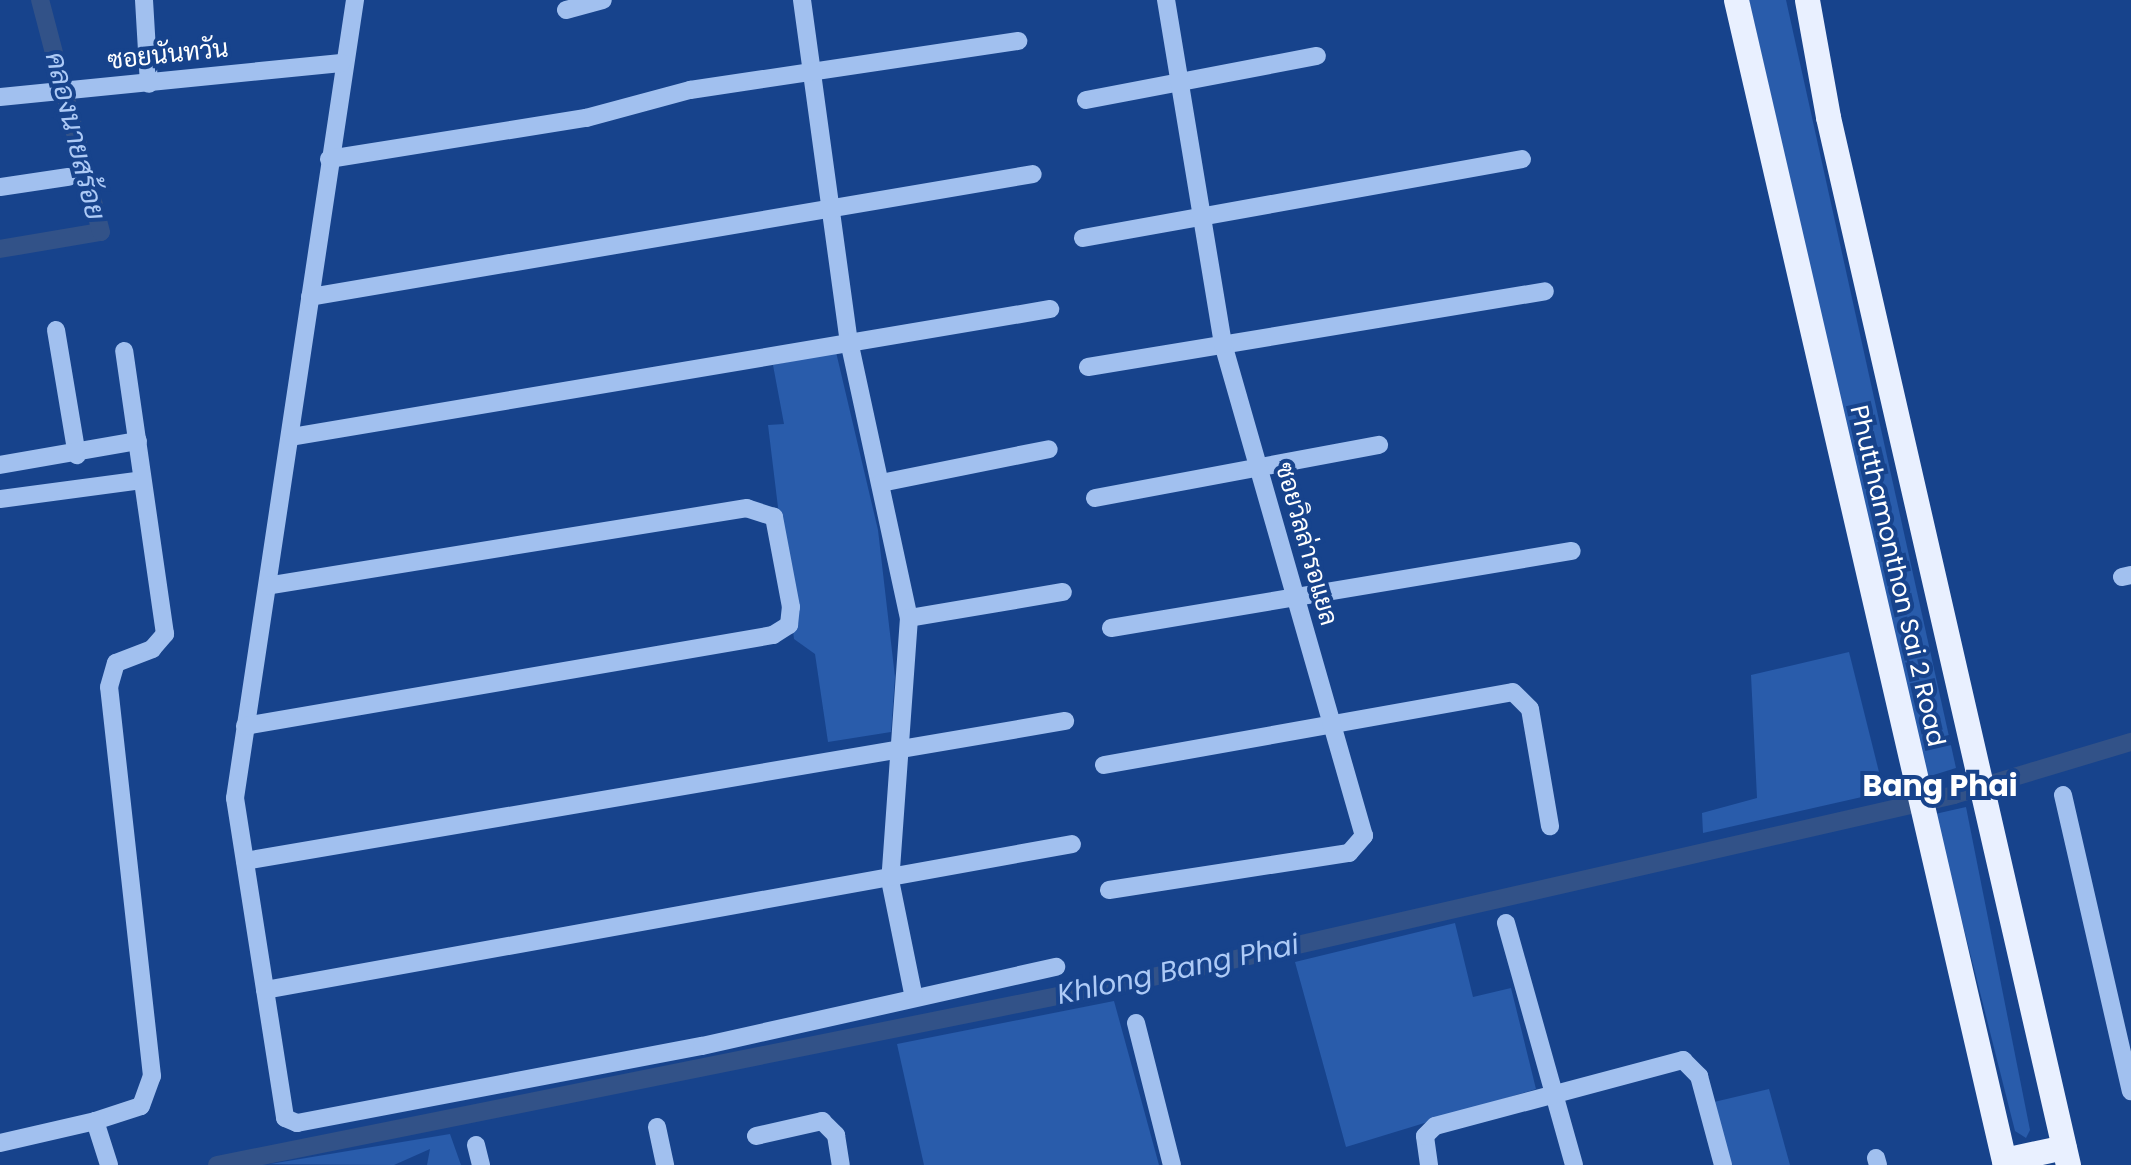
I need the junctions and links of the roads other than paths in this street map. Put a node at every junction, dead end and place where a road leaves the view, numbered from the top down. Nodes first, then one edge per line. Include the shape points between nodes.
1 (144, 0) edge
2 (354, 0) edge
3 (603, 0) edge
4 (802, 0) edge
5 (1166, 0) edge
6 (1736, 0) edge
7 (1807, 0) edge
8 (566, 10) dead end
9 (1018, 41) dead end
10 (1317, 56) dead end
11 (341, 63) junction
12 (810, 74) junction
13 (149, 84) junction
14 (1181, 84) junction
15 (0, 97) edge
16 (1086, 100) dead end
17 (330, 159) junction
18 (1522, 159) dead end
19 (1034, 174) dead end
20 (68, 177) dead end
21 (0, 186) edge
22 (828, 207) junction
23 (1203, 214) junction
24 (1083, 238) dead end
25 (1545, 291) dead end
26 (310, 297) junction
27 (1050, 308) dead end
28 (56, 330) dead end
29 (849, 341) junction
30 (1222, 344) junction
31 (124, 351) dead end
32 (1088, 367) dead end
33 (291, 437) junction
34 (138, 442) junction
35 (1379, 445) dead end
36 (1050, 450) dead end
37 (78, 455) junction
38 (0, 464) edge
39 (1258, 470) junction
40 (142, 480) junction
41 (881, 483) junction
42 (1095, 498) dead end
43 (0, 499) edge
44 (1572, 551) dead end
45 (268, 586) junction
46 (1063, 592) dead end
47 (1294, 597) junction
48 (910, 618) junction
49 (1112, 628) dead end
50 (1065, 721) dead end
51 (1334, 724) junction
52 (245, 726) junction
53 (900, 749) junction
54 (1104, 764) dead end
55 (2064, 794) dead end
56 (1550, 826) dead end
57 (1072, 844) dead end
58 (245, 861) junction
59 (890, 880) junction
60 (1109, 890) dead end
61 (1506, 923) dead end
62 (1056, 967) dead end
63 (265, 990) junction
64 (914, 998) junction
65 (1136, 1023) dead end
66 (2131, 1091) edge
67 (1556, 1096) junction
68 (95, 1121) junction
69 (656, 1127) dead end
70 (756, 1136) dead end
71 (0, 1143) edge
72 (476, 1145) dead end
73 (2066, 1156) edge
74 (107, 1160) edge
75 (2004, 1162) edge
76 (482, 1165) edge
77 (665, 1165) edge
78 (841, 1165) edge
79 (1172, 1165) edge
80 (1429, 1165) edge
81 (1574, 1165) edge
82 (1723, 1165) edge

1 - 13 street
2 - 11 street
3 - 8 street
4 - 12 street
5 - 14 street, ซอยวิลล่ารอแยล
6 - 75 main road, Phutthamonthon Sai 2 Road
7 - 73 main road, Phutthamonthon Sai 2 Road via 1828,117
9 - 12 street
10 - 14 street
11 - 13 street, ซอยนันทวัน
11 - 17 street
12 - 17 street
12 - 22 street
13 - 15 street, ซอยนันทวัน
14 - 16 street
14 - 23 street, ซอยวิลล่ารอแยล
17 - 26 street
18 - 23 street
19 - 22 street
20 - 21 street
22 - 26 street
22 - 29 street
23 - 24 street
23 - 30 street, ซอยวิลล่ารอแยล
25 - 30 street
26 - 33 street
27 - 29 street
28 - 37 street
29 - 33 street
29 - 41 street
30 - 32 street
30 - 39 street, ซอยวิลล่ารอแยล
31 - 34 street
33 - 45 street
34 - 37 street
34 - 40 street
35 - 39 street
36 - 41 street
37 - 38 street
39 - 42 street
39 - 47 street, ซอยวิลล่ารอแยล
40 - 43 street
40 - 68 street via 165,634 152,649 116,662 109,687 151,1092 141,1106
41 - 48 street
44 - 47 street
45 - 52 street
45 - 52 street via 747,508 774,517 792,607 789,624 773,635
46 - 48 street
47 - 49 street
47 - 51 street, ซอยวิลล่ารอแยล
48 - 53 street
50 - 53 street
51 - 54 street
51 - 56 street via 1512,692 1530,710
51 - 60 street, ซอยวิลล่ารอแยล via 1362,845 1349,853
52 - 58 street via 235,798
53 - 58 street
53 - 59 street
55 - 66 street
57 - 59 street
58 - 63 street
59 - 63 street
59 - 64 street
61 - 67 street
62 - 64 street
63 - 64 street via 279,1108 297,1123
65 - 79 street
67 - 80 street via 1436,1126 1425,1136
67 - 81 street
67 - 82 street via 1692,1062
68 - 71 street
68 - 74 street
69 - 77 street
70 - 78 street via 822,1121 836,1135
72 - 76 street
73 - 75 main road

